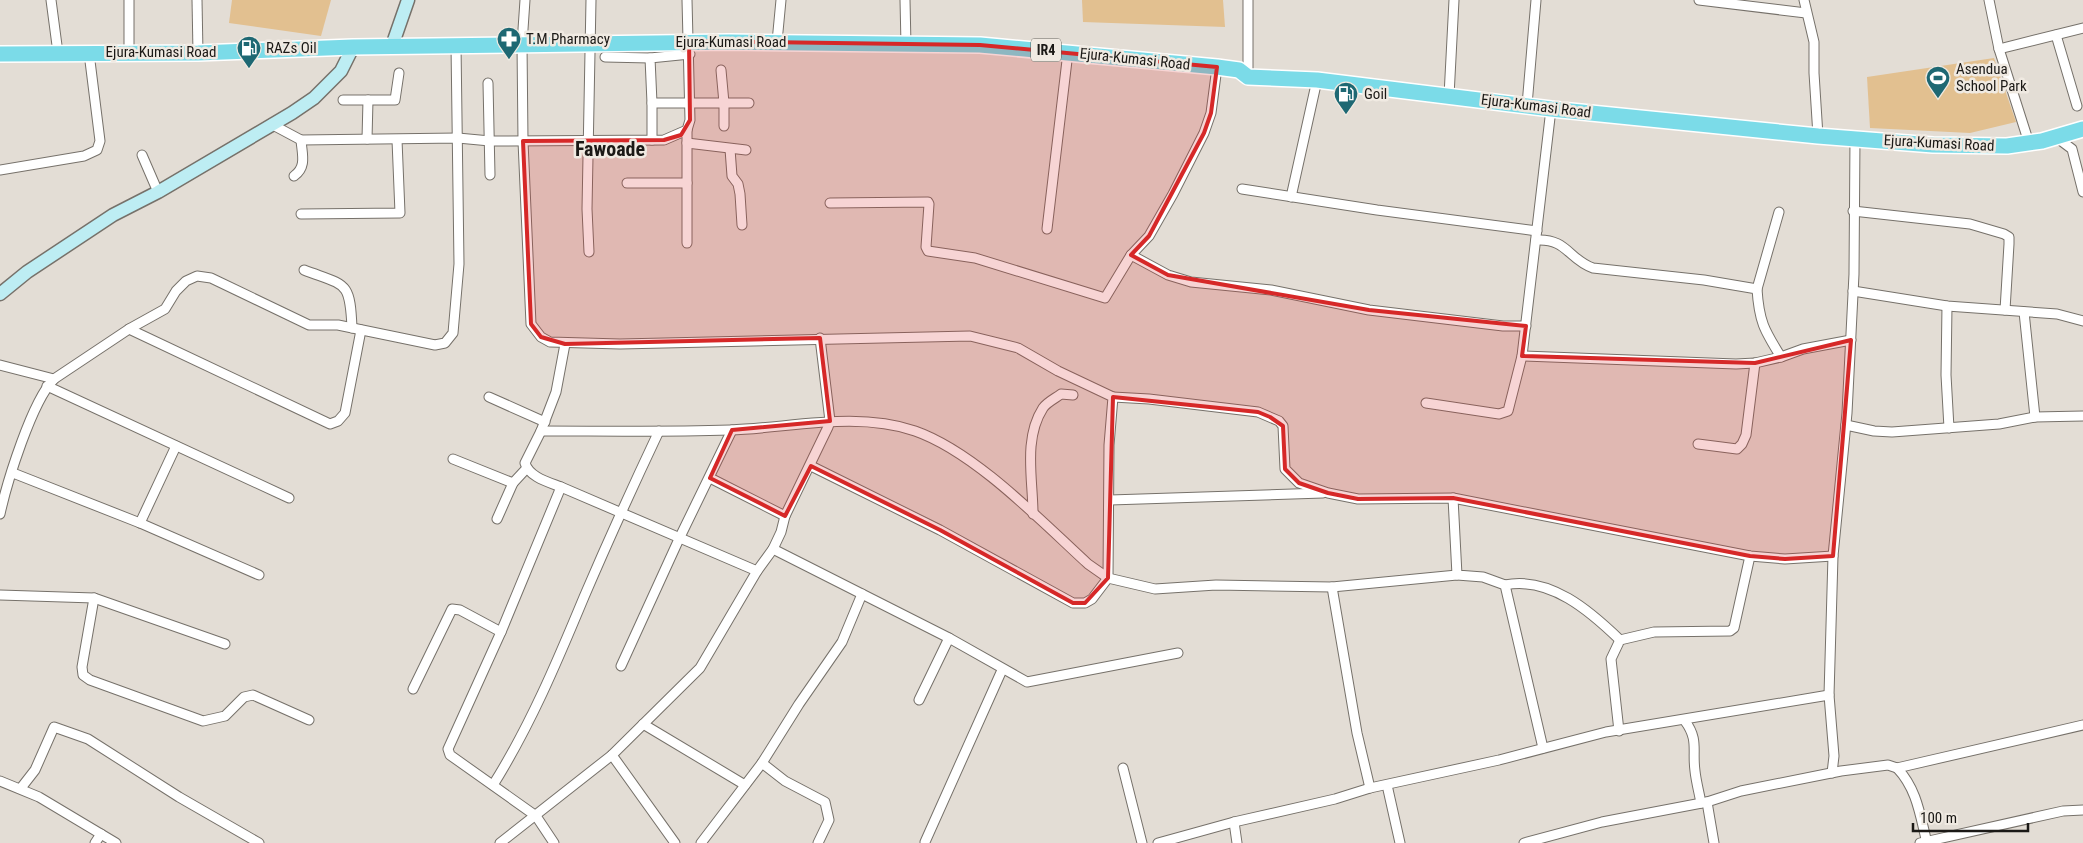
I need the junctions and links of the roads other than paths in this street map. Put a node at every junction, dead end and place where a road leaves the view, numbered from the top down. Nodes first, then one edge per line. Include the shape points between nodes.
1 (51, 0) edge
2 (129, 0) edge
3 (197, 0) edge
4 (408, 0) edge
5 (525, 0) edge
6 (591, 0) edge
7 (687, 0) edge
8 (781, 0) edge
9 (905, 0) edge
10 (1248, 0) edge
11 (1454, 0) edge
12 (1536, 0) edge
13 (1699, 0) edge
14 (1804, 0) edge
15 (1989, 0) edge
16 (1806, 12) junction
17 (2083, 28) edge
18 (2056, 35) junction
19 (777, 42) junction
20 (522, 44) junction
21 (589, 44) junction
22 (906, 44) junction
23 (456, 45) junction
24 (392, 46) junction
25 (353, 47) junction
26 (689, 48) junction
27 (1999, 49) junction
28 (129, 52) junction
29 (1068, 52) junction
30 (58, 53) junction
31 (89, 53) junction
32 (198, 53) junction
33 (0, 54) edge
34 (605, 57) dead end
35 (650, 58) junction
36 (1217, 67) junction
37 (721, 70) dead end
38 (399, 72) dead end
39 (1248, 77) junction
40 (1317, 80) junction
41 (488, 83) dead end
42 (1448, 96) junction
43 (343, 100) dead end
44 (368, 100) junction
45 (652, 103) junction
46 (724, 103) junction
47 (749, 103) dead end
48 (688, 104) junction
49 (1527, 105) junction
50 (2077, 106) dead end
51 (1551, 109) junction
52 (271, 124) junction
53 (724, 126) dead end
54 (2083, 129) edge
55 (687, 130) junction
56 (1818, 136) junction
57 (2056, 137) junction
58 (458, 138) junction
59 (1855, 138) junction
60 (367, 139) junction
61 (301, 140) junction
62 (397, 140) junction
63 (589, 140) junction
64 (652, 140) junction
65 (490, 141) junction
66 (523, 141) junction
67 (687, 143) junction
68 (2029, 143) junction
69 (730, 149) junction
70 (746, 150) dead end
71 (142, 155) dead end
72 (0, 170) edge
73 (490, 175) dead end
74 (294, 176) dead end
75 (687, 182) junction
76 (627, 183) dead end
77 (1242, 189) dead end
78 (158, 192) junction
79 (2083, 192) edge
80 (1292, 197) junction
81 (830, 203) dead end
82 (1853, 211) junction
83 (1779, 212) dead end
84 (301, 214) dead end
85 (742, 225) dead end
86 (1047, 229) dead end
87 (1537, 236) junction
88 (687, 243) dead end
89 (589, 252) dead end
90 (1132, 255) junction
91 (304, 270) dead end
92 (1757, 289) junction
93 (1853, 291) junction
94 (0, 294) edge
95 (1947, 306) junction
96 (2005, 310) junction
97 (2024, 312) junction
98 (2083, 321) edge
99 (1526, 326) junction
100 (352, 328) junction
101 (129, 329) junction
102 (361, 330) junction
103 (820, 338) junction
104 (1851, 340) junction
105 (565, 344) junction
106 (1522, 356) junction
107 (1781, 357) junction
108 (1755, 363) junction
109 (0, 365) edge
110 (54, 379) junction
111 (47, 386) junction
112 (1073, 395) dead end
113 (488, 397) dead end
114 (1113, 397) junction
115 (1426, 402) dead end
116 (2083, 416) edge
117 (2035, 417) junction
118 (830, 420) junction
119 (1846, 424) junction
120 (543, 426) junction
121 (1949, 428) junction
122 (732, 430) junction
123 (659, 431) junction
124 (1698, 444) dead end
125 (176, 446) junction
126 (453, 459) dead end
127 (811, 466) junction
128 (526, 469) junction
129 (13, 473) junction
130 (710, 478) junction
131 (513, 483) junction
132 (561, 487) junction
133 (1328, 493) junction
134 (289, 498) dead end
135 (1453, 498) junction
136 (1110, 500) junction
137 (1, 509) edge
138 (621, 512) junction
139 (1034, 514) junction
140 (785, 516) junction
141 (497, 520) dead end
142 (140, 523) junction
143 (678, 539) junction
144 (773, 550) junction
145 (1750, 556) junction
146 (1833, 556) junction
147 (757, 571) junction
148 (259, 575) dead end
149 (1457, 575) junction
150 (1108, 578) junction
151 (1505, 585) junction
152 (1332, 587) junction
153 (862, 594) junction
154 (0, 596) edge
155 (94, 598) junction
156 (501, 632) junction
157 (949, 638) junction
158 (1620, 640) junction
159 (225, 644) dead end
160 (1178, 653) dead end
161 (621, 666) dead end
162 (1002, 670) junction
163 (413, 689) dead end
164 (1829, 695) junction
165 (920, 700) dead end
166 (309, 720) dead end
167 (1685, 721) junction
168 (643, 724) junction
169 (2083, 725) edge
170 (1619, 731) junction
171 (1543, 748) junction
172 (612, 754) junction
173 (762, 764) junction
174 (1122, 768) dead end
175 (1897, 768) junction
176 (1832, 773) junction
177 (0, 781) edge
178 (493, 785) junction
179 (745, 785) junction
180 (1387, 785) junction
181 (21, 788) junction
182 (1370, 788) junction
183 (1704, 803) junction
184 (2083, 810) edge
185 (536, 816) junction
186 (1234, 822) junction
187 (101, 834) junction
188 (925, 842) edge
189 (1925, 842) edge
190 (96, 843) edge
191 (116, 843) edge
192 (259, 843) edge
193 (500, 843) edge
194 (554, 843) edge
195 (675, 843) edge
196 (701, 843) edge
197 (818, 843) edge
198 (1142, 843) edge
199 (1158, 843) edge
200 (1237, 843) edge
201 (1400, 843) edge
202 (1524, 843) edge
203 (1714, 843) edge

1 - 30 street
2 - 28 street
3 - 32 street
4 - 24 street
5 - 20 street
6 - 21 street
7 - 26 street
8 - 19 street
9 - 22 street
10 - 39 street
11 - 42 street
12 - 49 street
13 - 16 street
14 - 16 street
15 - 27 street
16 - 56 street via 1814,42
17 - 18 street
18 - 27 street
18 - 50 street
19 - 22 main road, Ejura-Kumasi Road / IR4
19 - 26 main road, Ejura-Kumasi Road / IR4
20 - 21 main road, Ejura-Kumasi Road / IR4
20 - 23 main road, Ejura-Kumasi Road / IR4
20 - 66 street
21 - 26 main road, Ejura-Kumasi Road / IR4
21 - 63 street
22 - 29 main road, Ejura-Kumasi Road / IR4 via 980,45
23 - 24 main road, Ejura-Kumasi Road / IR4
23 - 58 street
24 - 25 main road, Ejura-Kumasi Road / IR4
25 - 32 main road, Ejura-Kumasi Road / IR4
25 - 52 street via 327,86 292,113
26 - 35 street
26 - 48 street
27 - 68 street
28 - 31 main road, Ejura-Kumasi Road / IR4
28 - 32 main road, Ejura-Kumasi Road / IR4
29 - 36 main road, Ejura-Kumasi Road / IR4
29 - 86 street
30 - 31 main road, Ejura-Kumasi Road / IR4
30 - 33 main road, Ejura-Kumasi Road / IR4
31 - 72 street via 100,141 97,150 84,156
34 - 35 street
35 - 45 street
36 - 39 main road, Ejura-Kumasi Road / IR4 via 1239,70
36 - 90 street via 1211,113 1204,133 1154,228
37 - 46 street
38 - 44 street via 396,99
39 - 40 main road, Ejura-Kumasi Road / IR4
40 - 42 main road, Ejura-Kumasi Road / IR4
40 - 80 street
41 - 65 street
42 - 49 main road, Ejura-Kumasi Road / IR4
43 - 44 street
44 - 60 street
45 - 48 street
45 - 64 street
46 - 47 street
46 - 48 street
46 - 53 street
48 - 55 street via 690,120
49 - 51 main road, Ejura-Kumasi Road / IR4
51 - 56 main road, Ejura-Kumasi Road / IR4
51 - 87 street
52 - 61 street
52 - 78 street
54 - 57 main road, Ejura-Kumasi Road / IR4
55 - 64 street via 664,140
55 - 67 street
56 - 59 main road, Ejura-Kumasi Road / IR4
57 - 68 main road, Ejura-Kumasi Road / IR4
57 - 79 street via 2072,149
58 - 62 street
58 - 65 street
58 - 102 street via 459,264 453,333 445,343 435,345
59 - 68 main road, Ejura-Kumasi Road / IR4 via 1962,146
59 - 82 street
60 - 61 street
60 - 62 street
61 - 74 street via 303,165
62 - 84 street via 400,213
63 - 64 street
63 - 66 street
63 - 89 street
65 - 66 street
65 - 73 street
66 - 105 street via 531,324 541,337
67 - 69 street
67 - 75 street
69 - 70 street
69 - 85 street via 732,176 740,194
71 - 78 street
75 - 76 street
75 - 88 street
77 - 80 street
78 - 94 street via 113,215 27,272
80 - 87 street
81 - 90 street via 928,202 928,252 975,258 1066,284 1096,297 1105,298
82 - 93 street
82 - 96 street via 1970,224 2009,237
83 - 92 street
87 - 92 street via 1556,242 1592,268
87 - 99 street
90 - 99 street via 1168,275 1191,282 1271,290 1369,310
91 - 100 street via 344,286 351,297
92 - 107 street via 1764,330
93 - 95 street
93 - 104 street
95 - 96 street
95 - 121 street
96 - 97 street
97 - 98 street via 2057,314
97 - 117 street
99 - 106 street
100 - 101 street via 338,324 309,325 211,278 197,276 176,291 165,309
100 - 102 street
101 - 102 street via 330,424 338,422 345,413
101 - 110 street
103 - 105 street
103 - 114 street via 970,336 1018,348
103 - 118 street
104 - 107 street
104 - 119 street
105 - 120 street via 556,392
106 - 108 street
106 - 115 street via 1508,411 1499,414
107 - 108 street
108 - 124 street via 1746,435 1742,444 1737,449
109 - 110 street
110 - 111 street
111 - 125 street
111 - 129 street
112 - 139 street via 1061,394 1044,406 1036,423 1030,444
113 - 120 street
114 - 133 street via 1258,412 1270,417 1284,426 1285,469 1299,483
114 - 136 street via 1109,445
116 - 117 street
117 - 121 street
118 - 122 street
118 - 127 street
118 - 139 street via 916,432 975,465
119 - 121 street via 1892,432
119 - 146 street
120 - 123 street
120 - 128 street via 525,463
122 - 123 street
122 - 130 street
123 - 138 street
125 - 134 street
125 - 142 street
126 - 131 street
127 - 140 street
127 - 150 street via 940,530 1073,603 1092,599
128 - 131 street
128 - 132 street
129 - 137 street
129 - 142 street
130 - 140 street
130 - 143 street
131 - 141 street
132 - 138 street
132 - 156 street
133 - 135 street via 1358,499
133 - 136 street
135 - 145 street
135 - 149 street
136 - 150 street
138 - 143 street
138 - 178 street via 522,738
139 - 150 street
140 - 144 street
142 - 148 street
143 - 147 street
143 - 161 street
144 - 147 street
144 - 153 street
145 - 146 street via 1785,559
145 - 158 street via 1734,628 1730,631 1654,632
146 - 164 street
147 - 168 street via 700,668
149 - 151 street via 1483,577
149 - 152 street
150 - 152 street via 1155,589 1216,585
151 - 158 street via 1521,582 1579,604
151 - 171 street
152 - 182 street via 1356,734
153 - 157 street
153 - 173 street via 842,642
154 - 155 street
155 - 159 street
155 - 166 street via 82,667 83,675 90,680 203,721 225,716 244,697 253,695
156 - 163 street via 452,609
156 - 178 street via 448,749 450,755
157 - 162 street
157 - 165 street
158 - 170 street via 1611,659
160 - 162 street via 1027,682
162 - 188 street
164 - 167 street
164 - 176 street via 1834,756
167 - 170 street
167 - 183 street via 1696,746 1694,768
168 - 172 street
168 - 179 street
169 - 175 street
170 - 171 street
171 - 180 street
172 - 185 street
172 - 195 street
173 - 179 street
173 - 197 street via 785,781 825,802 829,820
174 - 198 street
175 - 176 street via 1888,765
175 - 189 street via 1914,792
176 - 183 street via 1741,791
177 - 181 street
178 - 185 street
179 - 196 street
180 - 182 street
180 - 201 street
181 - 187 street
181 - 192 street via 35,770 54,727 88,739
182 - 186 street
183 - 202 street via 1602,822
183 - 203 street
184 - 189 street via 2063,811
185 - 193 street
185 - 194 street
186 - 199 street
186 - 200 street
187 - 190 street
187 - 191 street

